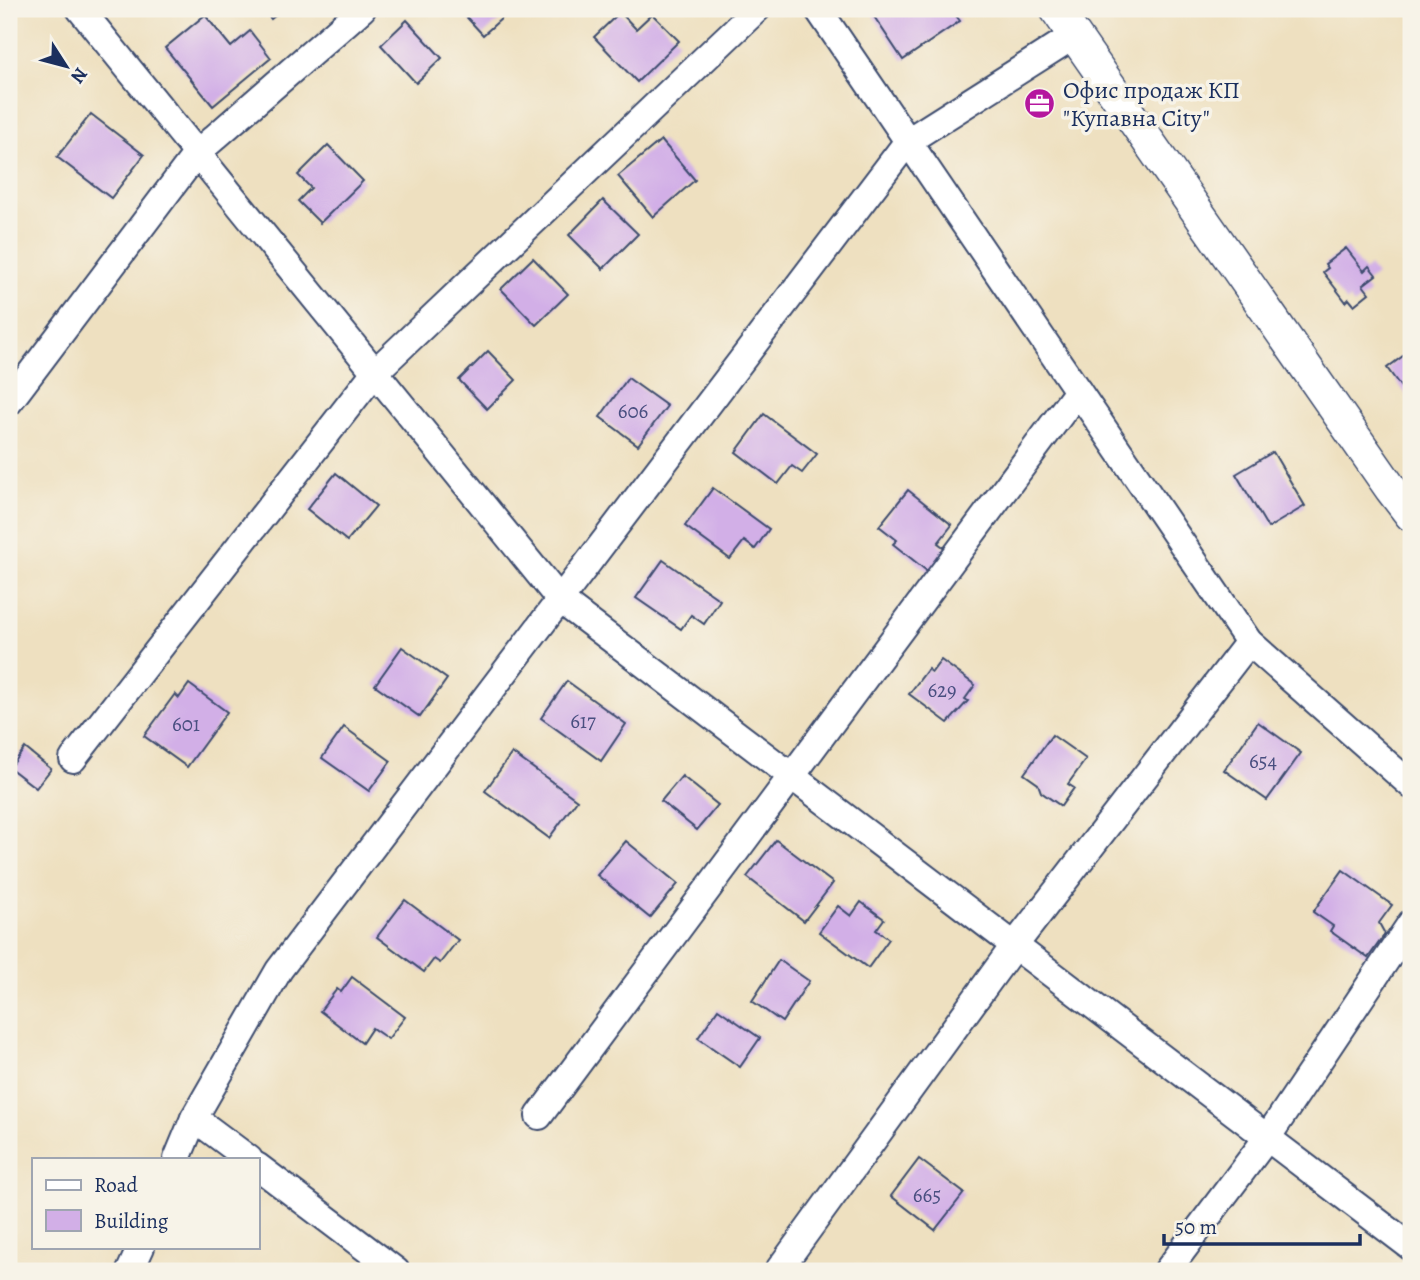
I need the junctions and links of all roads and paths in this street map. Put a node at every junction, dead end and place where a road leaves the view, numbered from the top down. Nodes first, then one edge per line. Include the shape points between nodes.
1 (80, 9) edge
2 (362, 9) edge
3 (757, 9) edge
4 (818, 9) edge
5 (1056, 9) edge
6 (1075, 35) junction
7 (908, 141) junction
8 (197, 153) junction
9 (375, 372) junction
10 (1078, 391) junction
11 (9, 402) edge
12 (1411, 515) edge
13 (560, 600) junction
14 (1249, 642) junction
15 (73, 758) dead end
16 (791, 776) junction
17 (1411, 785) edge
18 (1411, 923) edge
19 (1014, 946) junction
20 (539, 1116) dead end
21 (194, 1118) junction
22 (1267, 1138) junction
23 (177, 1158) edge
24 (248, 1158) edge
25 (259, 1168) edge
26 (1411, 1247) edge
27 (141, 1248) edge
28 (130, 1271) edge
29 (396, 1271) edge
30 (778, 1271) edge
31 (1167, 1271) edge

1 - 8 street
2 - 8 street
3 - 9 street
4 - 7 street
5 - 6 street
6 - 7 street
6 - 12 street
7 - 10 street
7 - 13 street
8 - 9 street
8 - 11 street
9 - 13 street
9 - 15 street
10 - 14 street
10 - 16 street
13 - 16 street
13 - 21 street via 279,970
14 - 17 street
14 - 19 street
16 - 19 street
16 - 20 street
18 - 22 street
19 - 22 street
19 - 30 street
21 - 23 street
21 - 24 street
22 - 26 street
22 - 31 street
25 - 29 street
27 - 28 street

